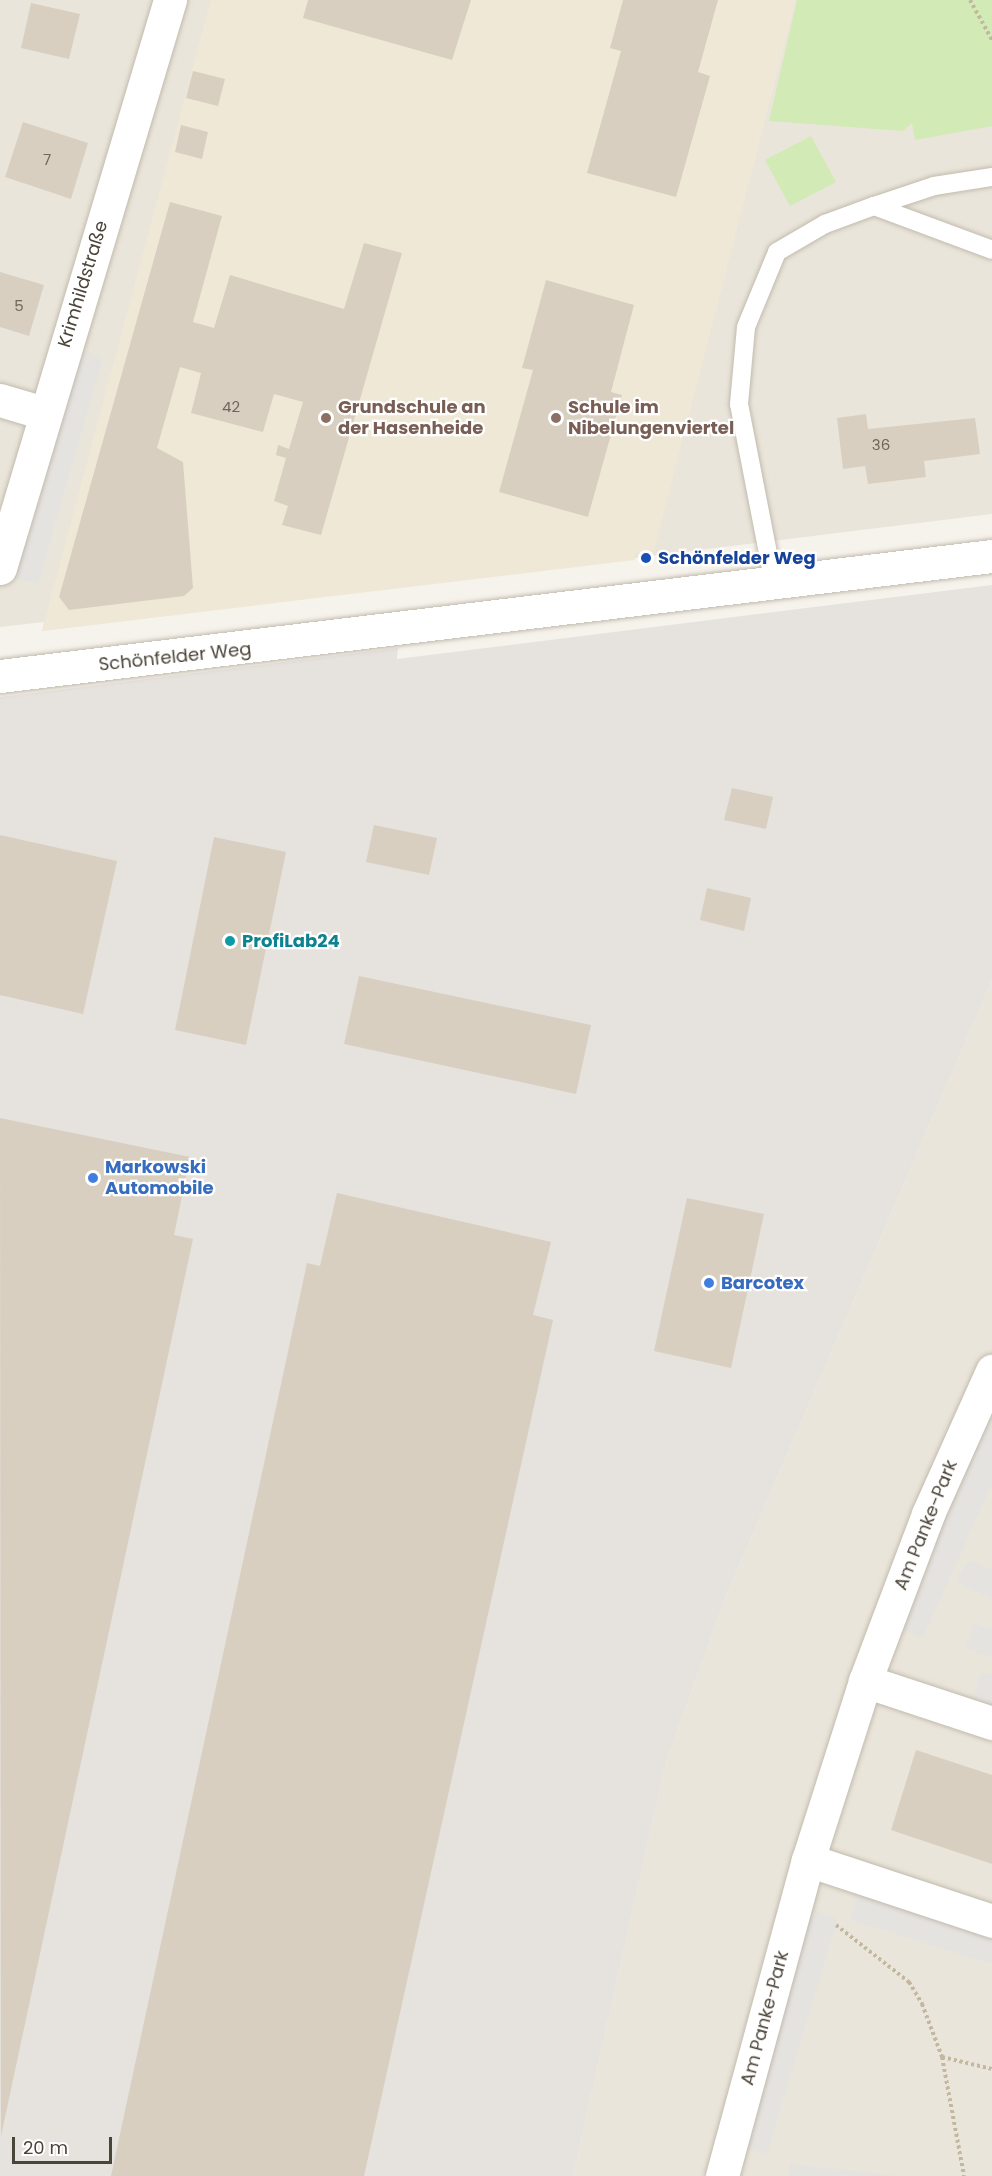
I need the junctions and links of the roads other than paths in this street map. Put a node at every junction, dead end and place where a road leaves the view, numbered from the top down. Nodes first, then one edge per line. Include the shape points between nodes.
1 (170, 0) edge
2 (992, 177) edge
3 (874, 206) junction
4 (992, 250) edge
5 (0, 400) edge
6 (44, 413) junction
7 (992, 556) edge
8 (0, 568) edge
9 (774, 584) junction
10 (0, 676) edge
11 (992, 1371) edge
12 (865, 1681) junction
13 (992, 1723) edge
14 (808, 1860) junction
15 (992, 1921) edge
16 (722, 2176) edge

1 - 6 street, Krimhildstraße
2 - 3 lane via 934,186
3 - 4 lane
3 - 9 lane via 825,224 777,252 746,327 739,404
5 - 6 street
6 - 8 street, Krimhildstraße
7 - 9 street, Schönfelder Weg
9 - 10 street, Schönfelder Weg
11 - 12 street, Am Panke-Park via 928,1514
12 - 13 street
12 - 14 street, Am Panke-Park
14 - 15 street
14 - 16 street, Am Panke-Park

